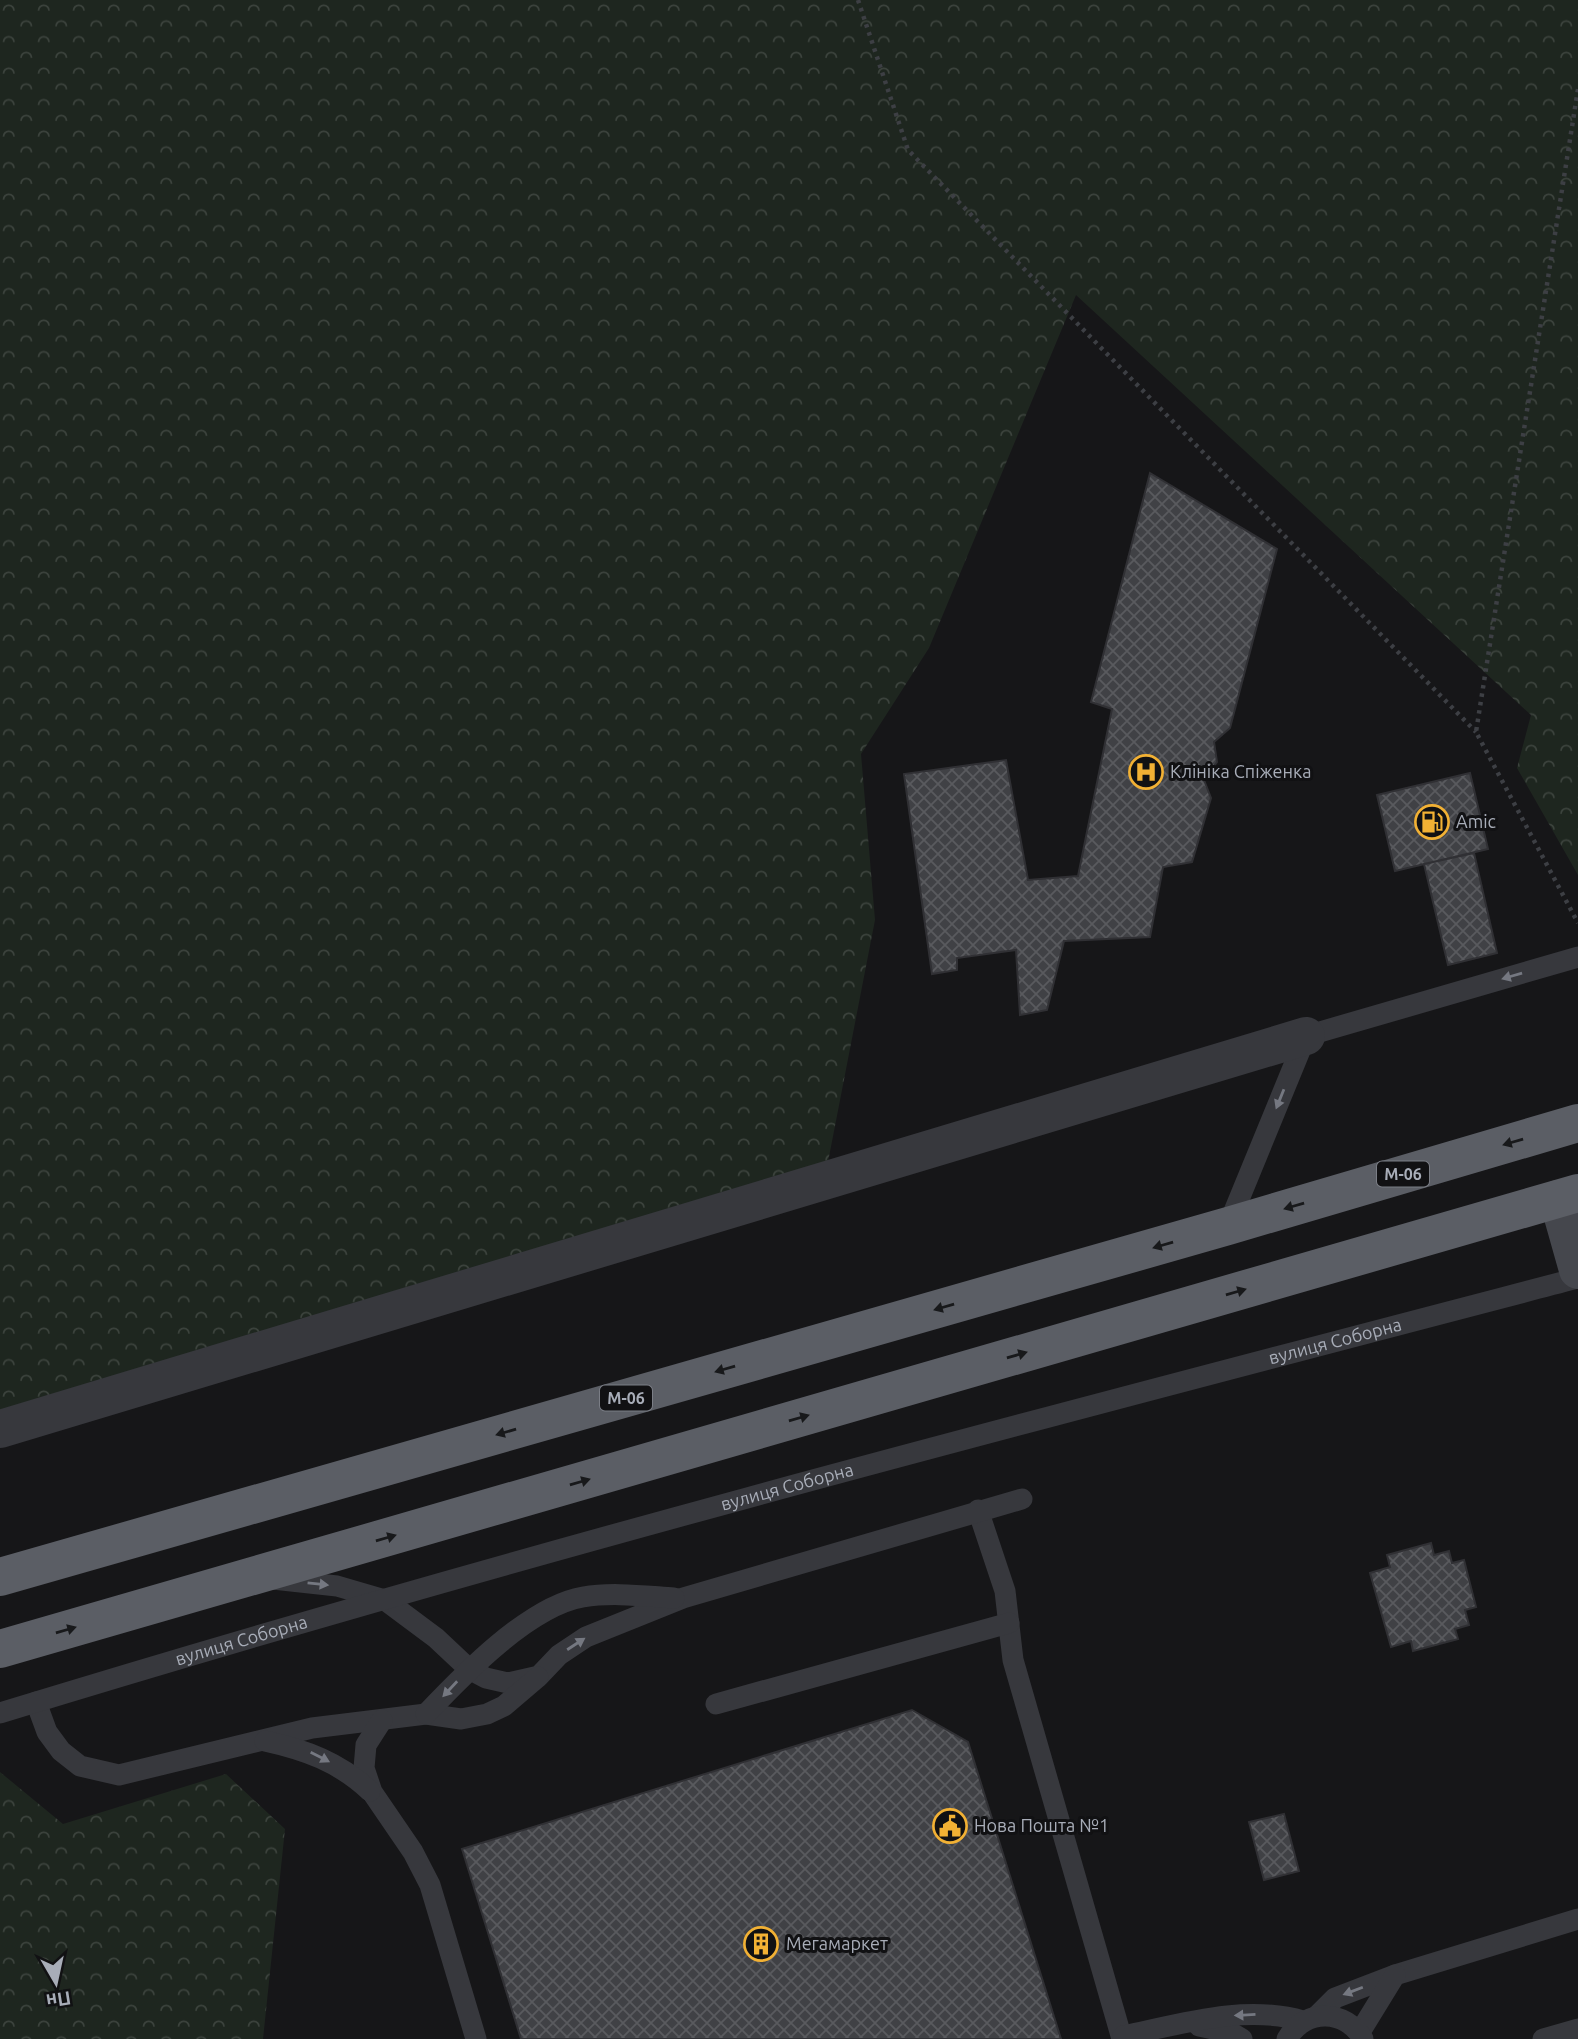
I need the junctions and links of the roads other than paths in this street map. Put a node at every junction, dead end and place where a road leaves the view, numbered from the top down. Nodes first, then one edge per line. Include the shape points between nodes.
1 (1578, 957) edge
2 (1306, 1036) junction
3 (1578, 1123) edge
4 (1568, 1196) edge
5 (1228, 1226) junction
6 (1578, 1270) edge
7 (1578, 1278) edge
8 (0, 1429) edge
9 (1022, 1499) dead end
10 (978, 1510) junction
11 (0, 1577) edge
12 (250, 1577) junction
13 (683, 1598) junction
14 (385, 1600) junction
15 (1009, 1623) junction
16 (0, 1649) edge
17 (469, 1669) junction
18 (539, 1676) junction
19 (36, 1702) junction
20 (716, 1704) dead end
21 (0, 1713) edge
22 (426, 1714) junction
23 (382, 1720) junction
24 (260, 1740) junction
25 (372, 1792) junction
26 (1578, 1919) edge
27 (1395, 1975) junction
28 (1310, 2019) junction
29 (1187, 2023) junction
30 (1578, 2029) edge
31 (1362, 2036) edge
32 (1122, 2037) edge
33 (476, 2039) edge
34 (1242, 2039) edge
35 (1287, 2039) edge
36 (1543, 2039) edge

1 -> 2 lane
2 -> 5 lane
2 - 8 street
3 -> 5 highway, М-06
4 - 6 main road
12 -> 4 highway
5 -> 11 highway, М-06
7 - 14 lane, вулиця Соборна via 1093,1404
9 - 10 lane
10 - 13 lane
10 - 15 lane via 1005,1591
12 -> 14 lane via 337,1586
16 -> 12 highway
13 - 17 lane via 581,1597 539,1616
18 -> 13 lane via 586,1637
14 - 17 lane
14 - 19 lane, вулиця Соборна
15 - 20 lane
15 - 32 lane via 1013,1660
17 - 18 lane via 508,1683
17 -> 22 lane
18 - 22 lane via 504,1706 487,1714 461,1719
19 - 21 lane, вулиця Соборна
19 - 24 lane via 47,1732 61,1751 80,1766 119,1775
22 - 23 lane
23 - 24 lane
23 - 25 lane via 366,1745 364,1768
24 -> 25 lane via 308,1750 353,1775
25 - 33 lane via 403,1835 430,1885
26 - 27 lane
27 -> 28 lane via 1335,1998
27 - 31 lane
28 -> 29 lane via 1238,2015
28 - 31 lane via 1332,2015 1346,2020
28 - 35 lane
29 - 32 lane
29 - 34 lane via 1232,2032
30 - 36 lane

